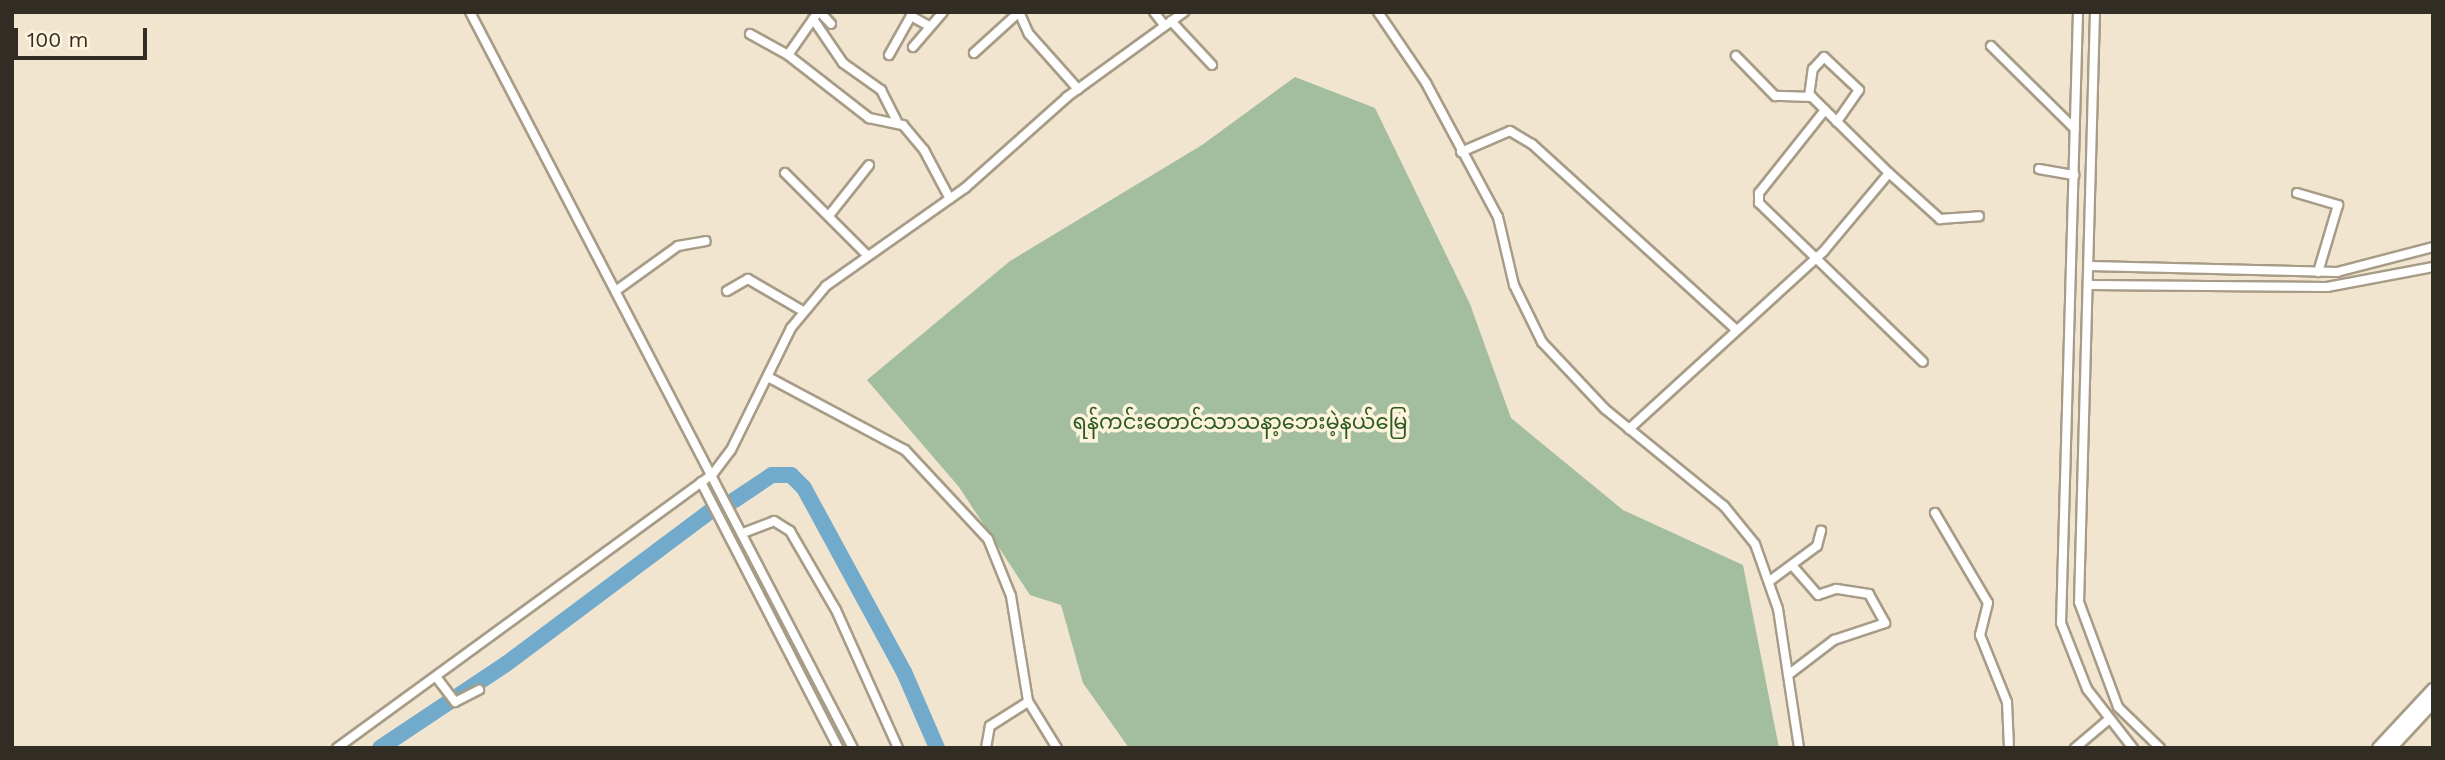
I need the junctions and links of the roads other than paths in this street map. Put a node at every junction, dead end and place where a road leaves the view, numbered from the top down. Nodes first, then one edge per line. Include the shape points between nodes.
1 (471, 12) edge
2 (943, 12) edge
3 (1154, 12) edge
4 (1184, 12) edge
5 (1378, 12) edge
6 (2078, 12) edge
7 (2095, 12) edge
8 (817, 15) edge
9 (1167, 23) junction
10 (831, 24) dead end
11 (929, 26) junction
12 (750, 34) dead end
13 (1991, 46) dead end
14 (913, 47) dead end
15 (974, 53) dead end
16 (788, 55) junction
17 (889, 55) dead end
18 (1735, 56) dead end
19 (1212, 65) dead end
20 (1078, 89) junction
21 (1809, 96) junction
22 (1825, 110) junction
23 (895, 120) junction
24 (1837, 122) junction
25 (2075, 129) junction
26 (1461, 152) junction
27 (869, 165) dead end
28 (2039, 169) dead end
29 (785, 173) dead end
30 (1889, 173) junction
31 (2074, 176) junction
32 (2297, 192) dead end
33 (950, 199) junction
34 (831, 213) junction
35 (1979, 216) dead end
36 (706, 242) dead end
37 (2433, 247) edge
38 (867, 255) junction
39 (1816, 257) junction
40 (2433, 267) edge
41 (2090, 268) junction
42 (2318, 272) junction
43 (2090, 283) junction
44 (617, 290) junction
45 (727, 291) dead end
46 (803, 311) junction
47 (1735, 329) junction
48 (1923, 362) dead end
49 (768, 377) junction
50 (1629, 429) junction
51 (707, 478) junction
52 (1935, 513) dead end
53 (1821, 531) dead end
54 (743, 533) junction
55 (1794, 567) junction
56 (1771, 580) junction
57 (1788, 675) junction
58 (437, 678) junction
59 (2433, 689) edge
60 (478, 690) dead end
61 (1028, 702) junction
62 (2433, 703) edge
63 (2107, 722) junction
64 (337, 748) edge
65 (838, 748) edge
66 (853, 748) edge
67 (898, 748) edge
68 (986, 748) edge
69 (1057, 748) edge
70 (1799, 748) edge
71 (2009, 748) edge
72 (2075, 748) edge
73 (2133, 748) edge
74 (2160, 748) edge
75 (2378, 748) edge
76 (2391, 748) edge

1 - 44 street
2 - 11 street
3 - 9 street
4 - 9 street
5 - 26 street via 1422,75
6 - 25 street
7 - 41 street
8 - 10 street
8 - 16 street
8 - 23 street via 843,63 885,94
9 - 19 street
9 - 20 street
11 - 14 street
11 - 17 street via 911,16
12 - 16 street
13 - 25 street
15 - 20 street via 1019,12 1029,34
16 - 23 street via 865,116
18 - 21 street via 1775,96
20 - 33 street
21 - 22 street
21 - 24 street via 1813,69 1824,57 1859,90
22 - 24 street
22 - 39 street via 1757,198
23 - 33 street via 924,150
24 - 30 street
25 - 31 street
26 - 47 street via 1510,131 1532,144
26 - 50 street via 1498,217 1514,285 1536,333
27 - 34 street
28 - 31 street
29 - 34 street
30 - 35 street via 1940,219
30 - 39 street
31 - 63 street via 2061,623
32 - 42 street via 2338,205
33 - 38 street
34 - 38 street
36 - 44 street via 678,246
37 - 42 street via 2375,266
38 - 46 street
39 - 47 street
39 - 48 street
40 - 43 street via 2327,287
41 - 42 street
41 - 43 street
43 - 74 street via 2081,619 2118,707
44 - 51 street
45 - 46 street via 748,279
46 - 49 street
47 - 50 street
49 - 51 street
49 - 61 street via 905,450 988,539 1011,596
50 - 56 street via 1724,506 1755,544
51 - 54 street
51 - 58 street
51 - 65 street
52 - 71 street via 1988,603 1980,635 2007,702
53 - 55 street via 1817,546
54 - 66 street
54 - 67 street via 774,521 790,531 836,610
55 - 56 street
55 - 57 street via 1818,595 1836,589 1870,594 1885,623 1834,640
56 - 57 street
57 - 70 street
58 - 60 street via 453,701
58 - 64 street
59 - 75 street
61 - 68 street via 990,726
61 - 69 street
62 - 76 street
63 - 72 street
63 - 73 street

